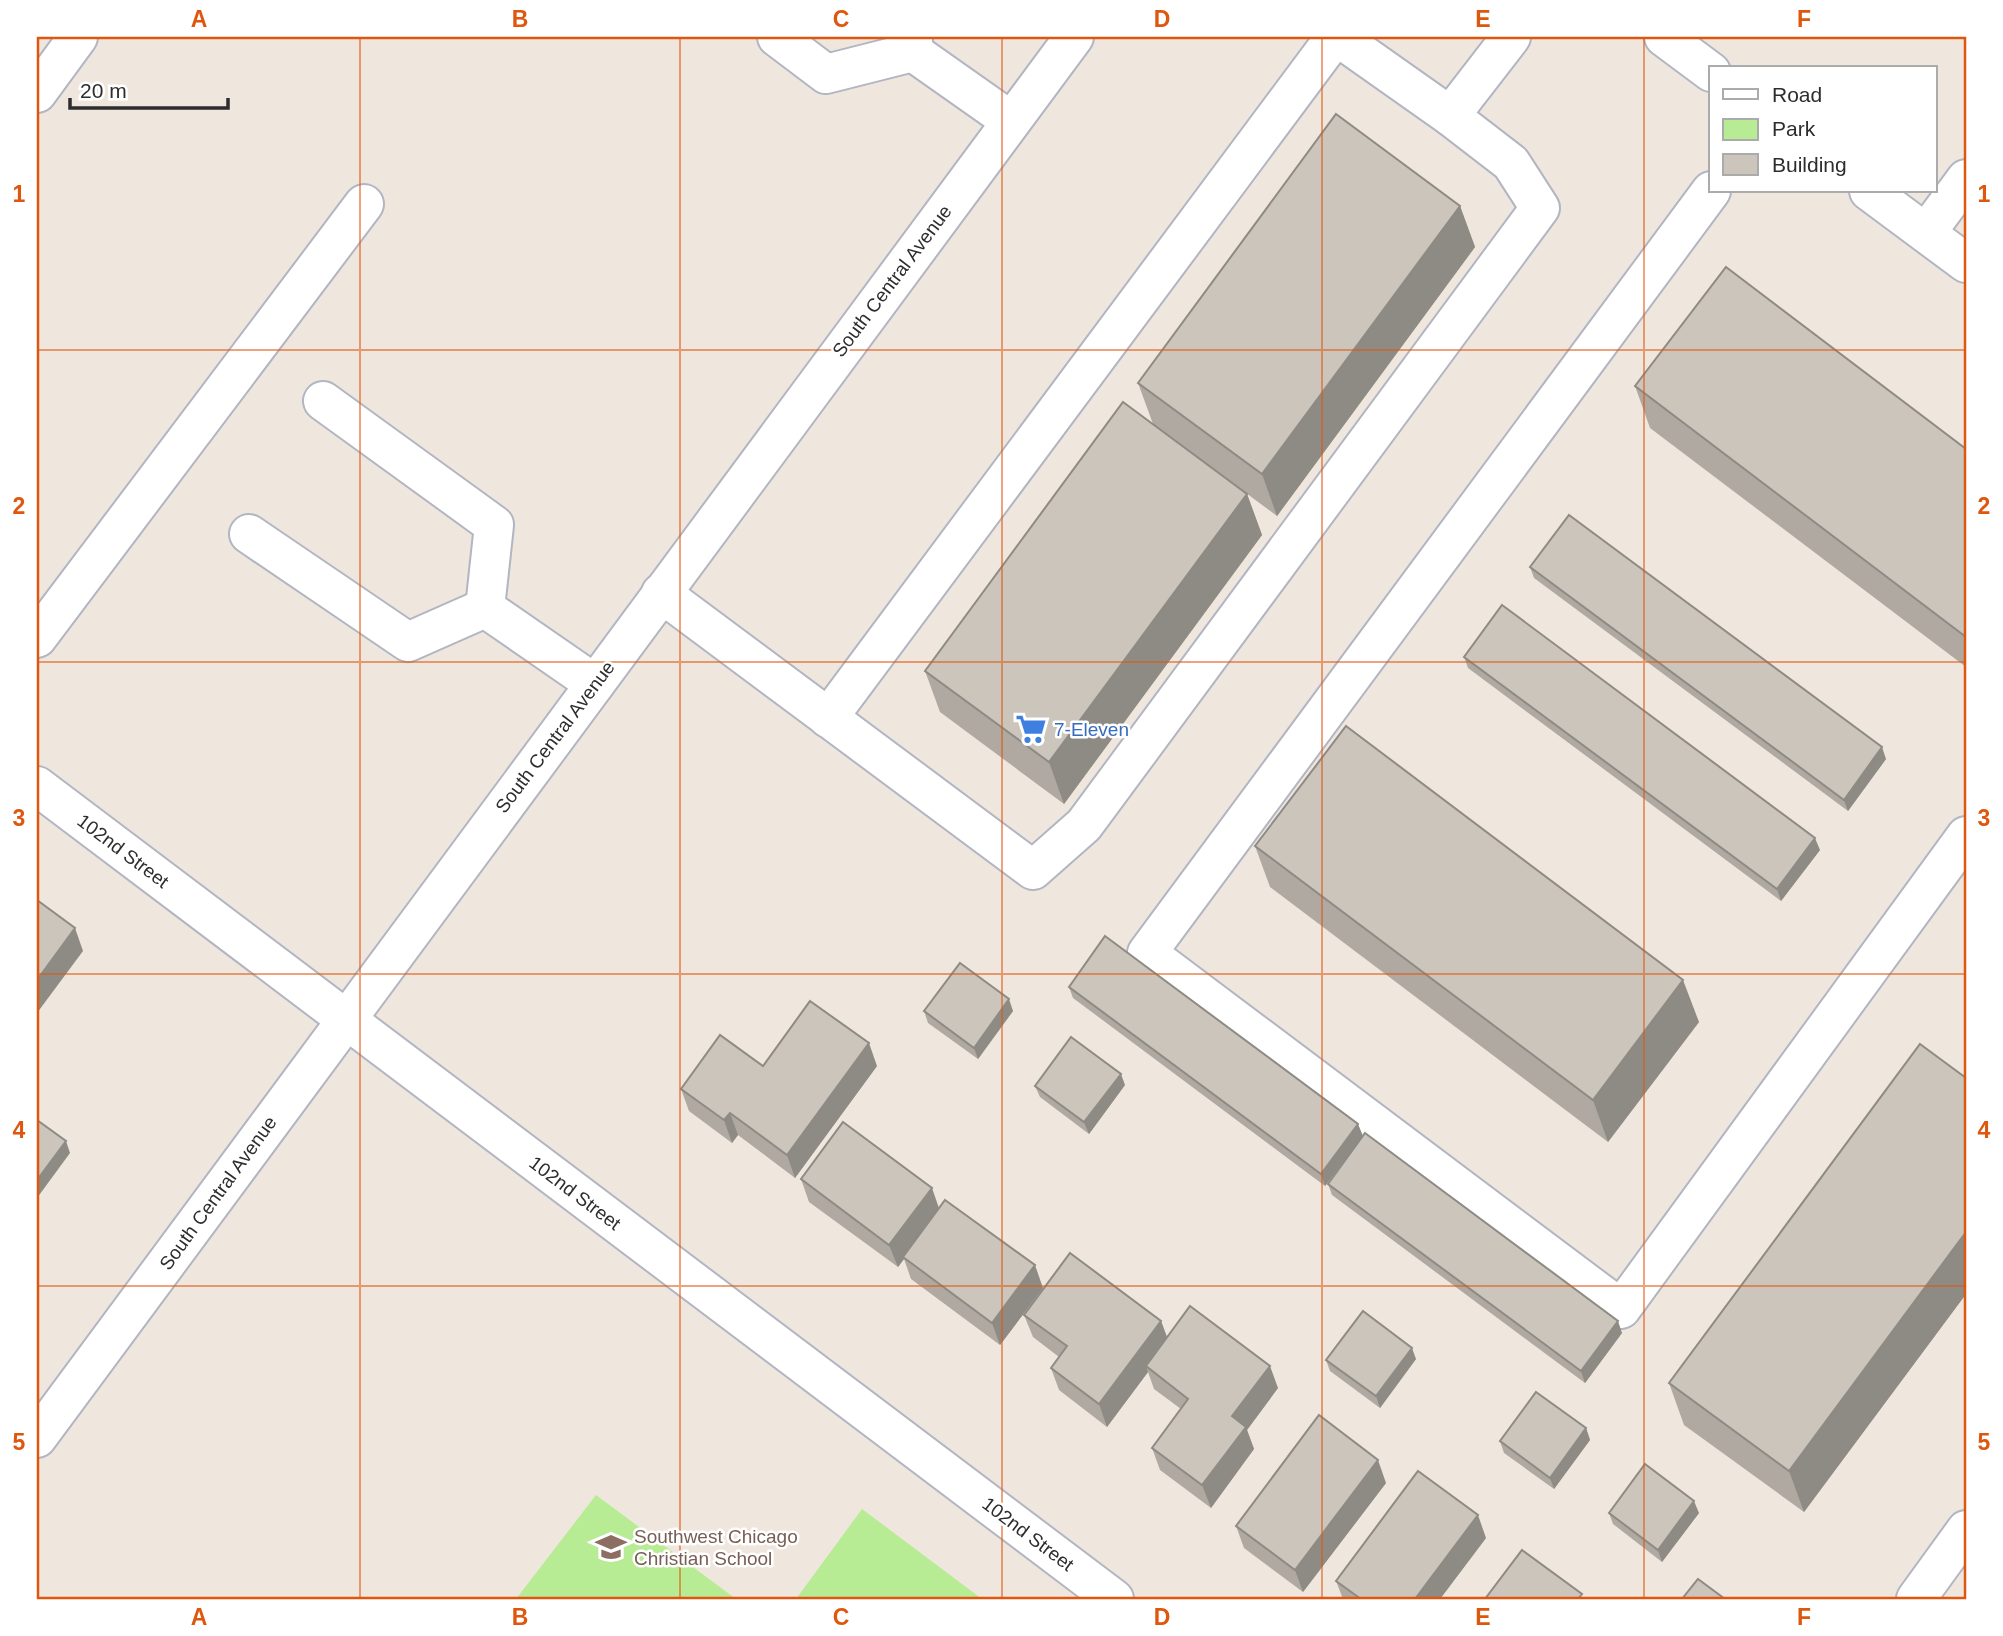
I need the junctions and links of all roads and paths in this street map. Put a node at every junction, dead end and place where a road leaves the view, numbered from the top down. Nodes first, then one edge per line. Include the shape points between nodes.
1 (78, 37) edge
2 (777, 37) edge
3 (1074, 37) edge
4 (1336, 37) edge
5 (1511, 37) edge
6 (1664, 37) edge
7 (913, 44) edge
8 (1709, 71) edge
9 (37, 93) edge
10 (1450, 116) junction
11 (1011, 121) junction
12 (1966, 179) edge
13 (1710, 192) edge
14 (1870, 192) edge
15 (364, 204) dead end
16 (1926, 233) junction
17 (1966, 263) edge
18 (323, 401) dead end
19 (250, 534) dead end
20 (661, 593) junction
21 (485, 608) junction
22 (37, 638) edge
23 (595, 684) junction
24 (828, 718) junction
25 (37, 786) edge
26 (1966, 836) edge
27 (346, 1020) junction
28 (37, 1437) edge
29 (1966, 1530) edge
30 (1114, 1599) edge
31 (1916, 1599) edge

1 - 9 street
2 - 7 street via 825,74
3 - 11 street, South Central Avenue
4 - 10 street
4 - 24 street
5 - 10 street
6 - 8 street
7 - 11 street
10 - 24 street via 1511,163 1540,208 1084,825 1033,870
11 - 20 street, South Central Avenue
12 - 16 street
13 - 26 street via 1147,953 1621,1309
14 - 16 street
15 - 22 street
16 - 17 street
18 - 21 street via 494,525
19 - 21 street via 408,642
20 - 23 street, South Central Avenue
20 - 24 street
21 - 23 street
23 - 27 street, South Central Avenue
25 - 27 street, 102nd Street
27 - 28 street, South Central Avenue
27 - 30 street, 102nd Street
29 - 31 street

